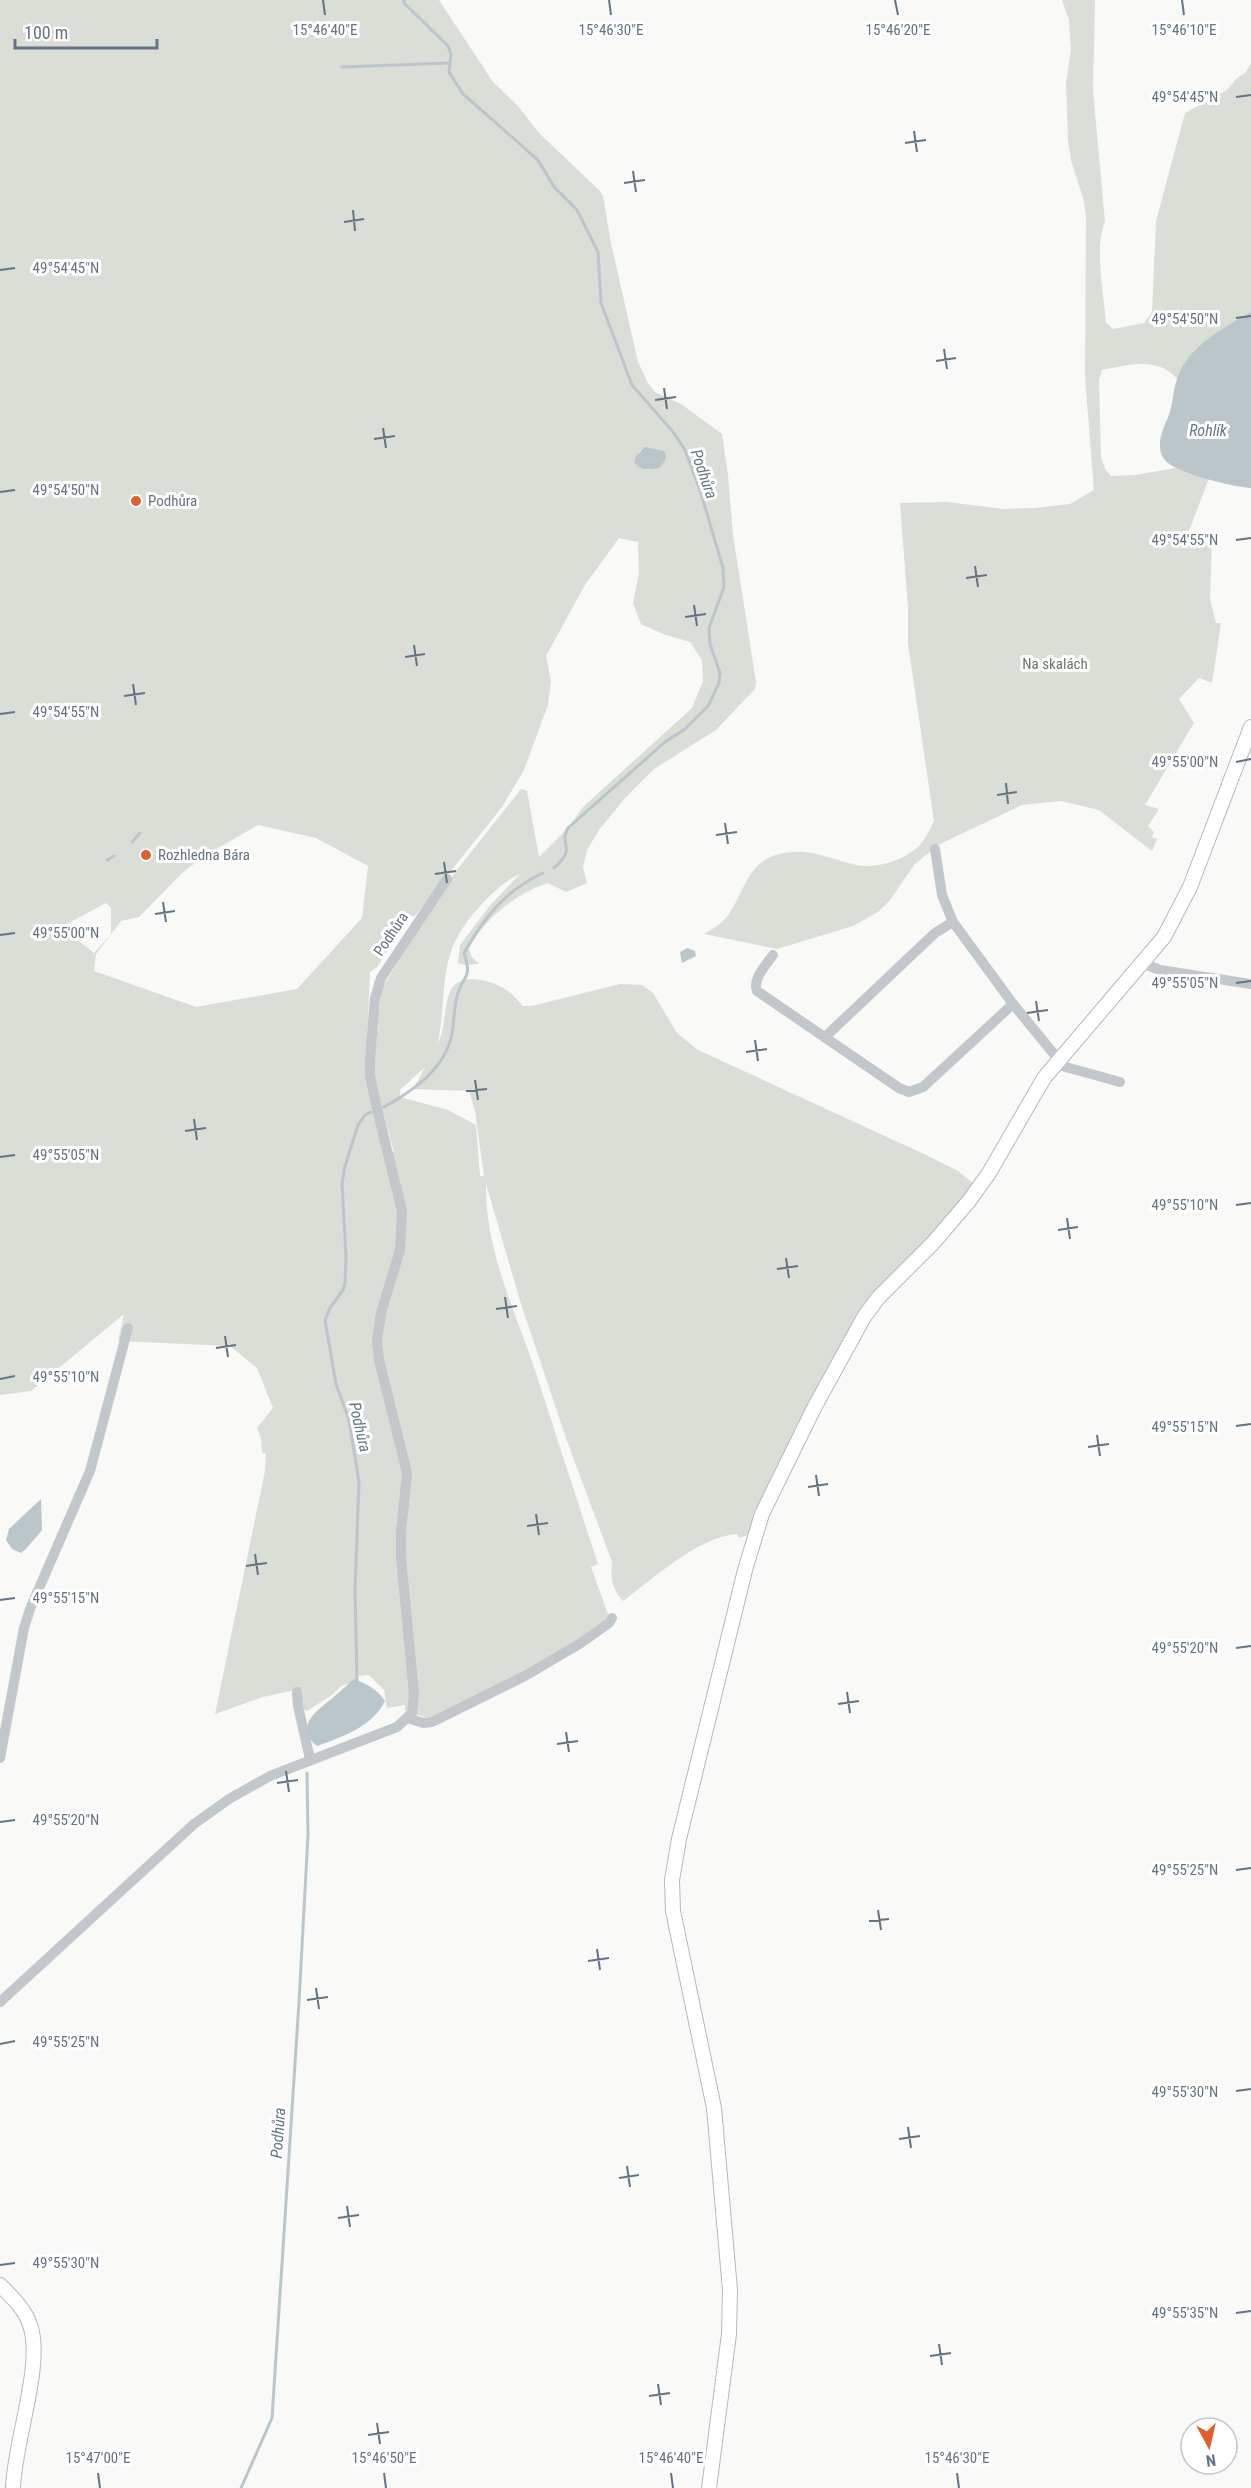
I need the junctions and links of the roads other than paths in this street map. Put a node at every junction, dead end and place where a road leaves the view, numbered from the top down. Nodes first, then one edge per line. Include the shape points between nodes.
1 (1251, 727) edge
2 (935, 849) dead end
3 (447, 879) dead end
4 (953, 922) junction
5 (773, 954) dead end
6 (1142, 963) junction
7 (1251, 984) edge
8 (1013, 1004) junction
9 (825, 1037) junction
10 (1057, 1062) junction
11 (1120, 1082) dead end
12 (128, 1328) dead end
13 (612, 1618) dead end
14 (297, 1692) dead end
15 (408, 1718) junction
16 (0, 1758) edge
17 (310, 1759) junction
18 (0, 2002) edge
19 (0, 2285) edge
20 (13, 2488) edge
21 (709, 2488) edge

1 - 6 main road via 1184,901 1167,932
2 - 4 street via 942,895
3 - 15 street, Podhůra via 381,978 375,998 370,1060 370,1076 402,1211 400,1250 378,1323 377,1341 407,1473 401,1557 414,1694 414,1708
4 - 8 street
4 - 9 street via 935,933
5 - 9 street via 757,979 757,991
6 - 7 street via 1160,970
6 - 10 main road
8 - 9 street via 914,1092 899,1088
8 - 10 street
10 - 11 street
10 - 21 main road via 969,1201 864,1317 768,1498 745,1570 682,1828 672,1880 673,1911 714,2108 730,2290 728,2346
12 - 16 street via 90,1471 30,1609
13 - 15 street via 581,1643 496,1692 432,1722
14 - 17 street
15 - 17 street via 397,1727
17 - 18 street via 250,1786 194,1824
19 - 20 main road via 27,2317 34,2343

